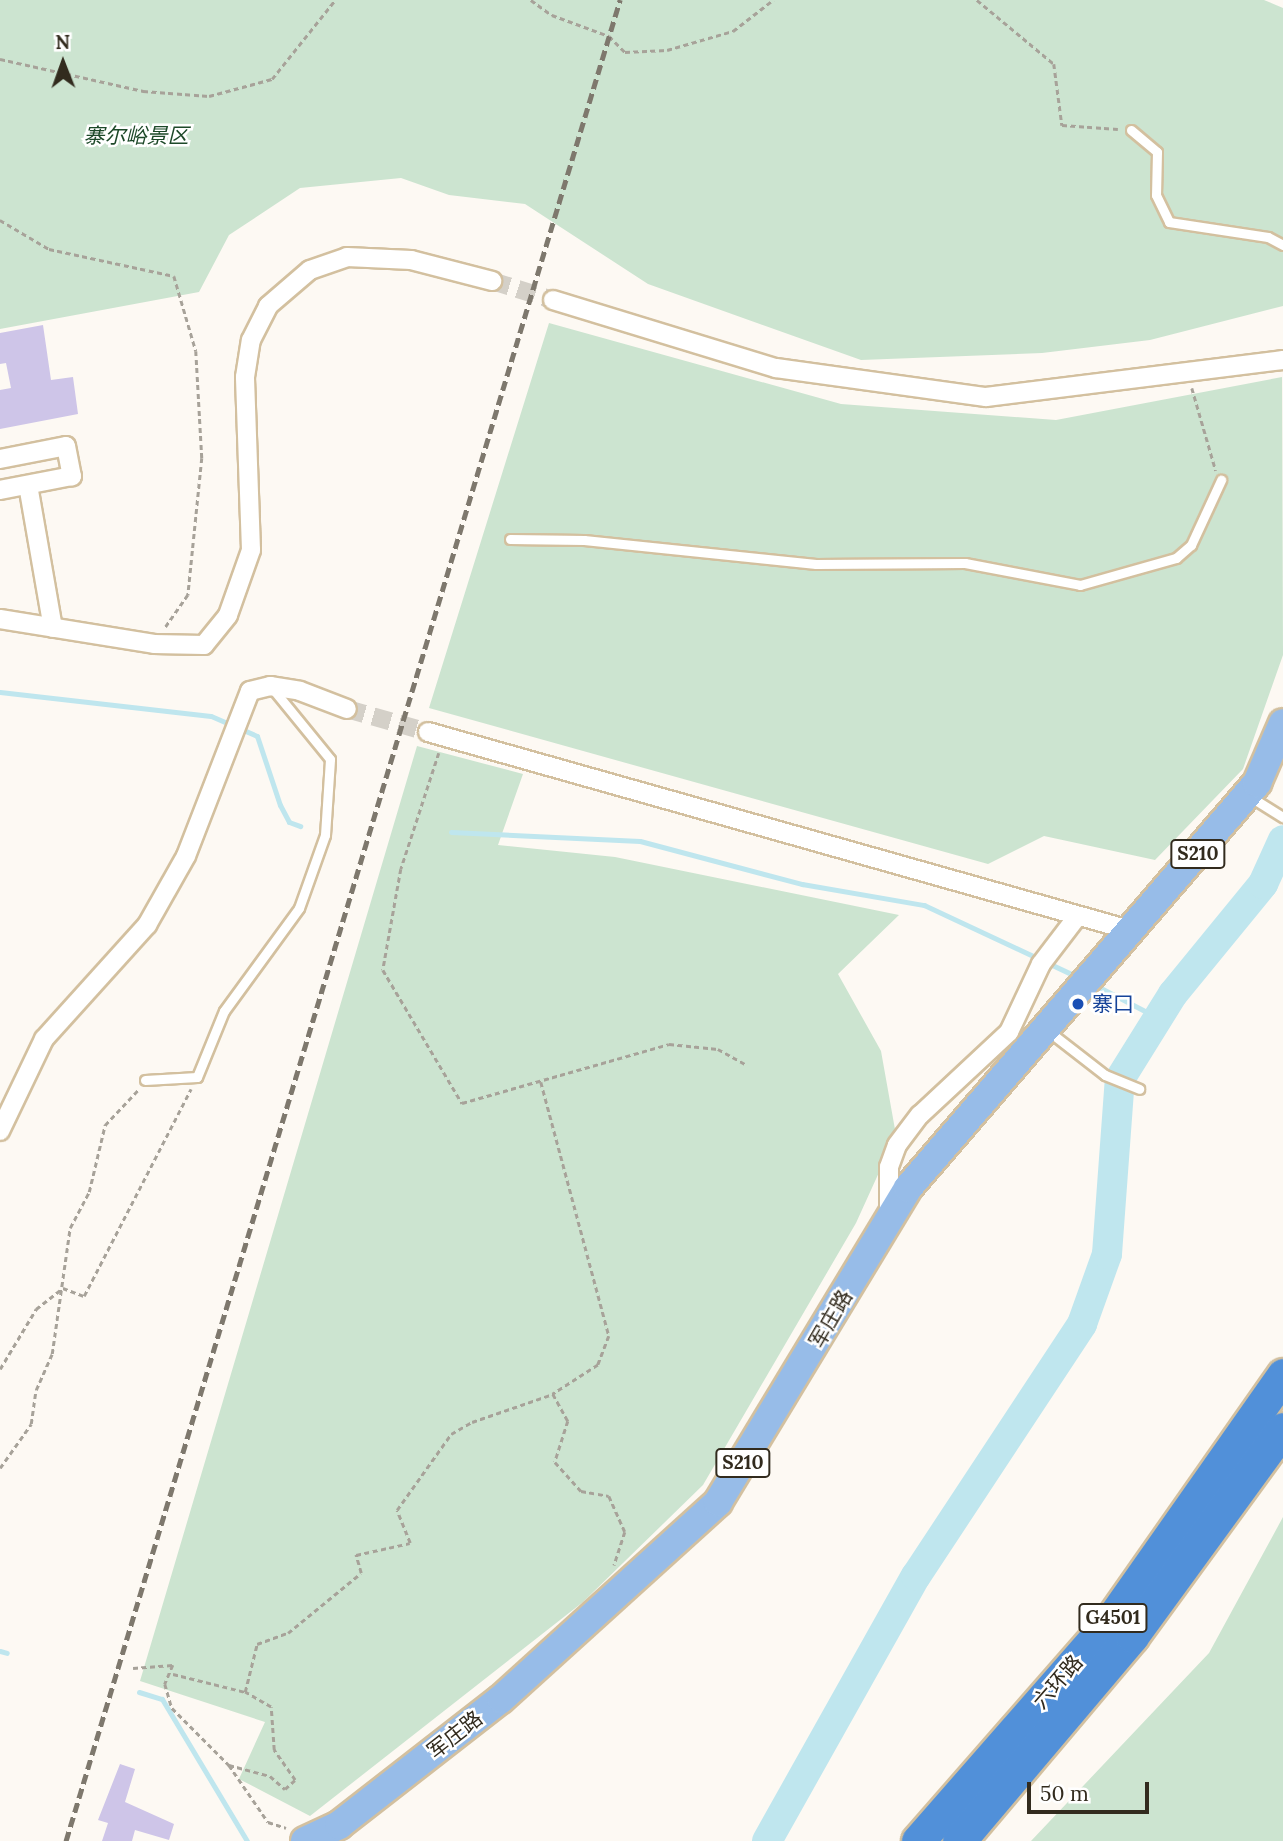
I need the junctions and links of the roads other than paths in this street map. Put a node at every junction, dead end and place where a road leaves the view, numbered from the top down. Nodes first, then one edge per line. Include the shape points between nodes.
1 (1131, 130) road end
2 (1283, 245) edge
3 (492, 281) tunnel mouth
4 (553, 300) tunnel mouth
5 (1283, 360) edge
6 (0, 459) edge
7 (1221, 480) road end
8 (28, 485) junction
9 (0, 490) edge
10 (510, 539) dead end
11 (0, 619) edge
12 (53, 628) junction
13 (270, 686) junction
14 (347, 709) tunnel mouth
15 (1283, 723) edge
16 (437, 734) tunnel mouth
17 (1247, 795) junction
18 (1283, 817) edge
19 (1076, 918) junction
20 (1133, 931) junction
21 (1044, 1028) junction
22 (145, 1080) road end
23 (1139, 1089) dead end
24 (0, 1131) edge
25 (889, 1219) junction
26 (1283, 1375) edge
27 (1283, 1429) edge
28 (309, 1839) edge
29 (918, 1841) edge
30 (959, 1841) edge

1 - 2 lane via 1157,152 1156,195 1169,222 1268,237
3 - 12 street via 411,260 347,257 310,270 268,306 247,357 254,528 242,584 220,631 204,646 154,644
4 - 5 street via 776,368 986,397
6 - 8 street via 66,446 72,476
7 - 10 lane via 1191,545 1176,558 1080,585 965,563 816,564 584,540
8 - 9 street
8 - 12 street
11 - 12 street
13 - 14 street
13 - 22 lane via 330,759 325,835 299,908 224,1011 197,1077
13 - 24 street via 250,691 240,707 186,856 147,925 44,1039
15 - 17 main road, 军庄路 / S210
16 - 19 street via 765,822
17 - 18 lane
17 - 20 main road, 军庄路 / S210
19 - 20 street
19 - 25 street via 1041,964 1009,1032 920,1115 897,1145 890,1167
20 - 21 main road, 军庄路 / S210
21 - 23 lane via 1105,1075
21 - 25 main road, 军庄路 / S210 via 959,1122
25 - 28 main road, 军庄路 / S210 via 718,1502 619,1597 360,1808
26 - 29 highway, 六环路 / G4501 via 1109,1623
27 - 30 highway, 六环路 / G4501 via 1132,1636

